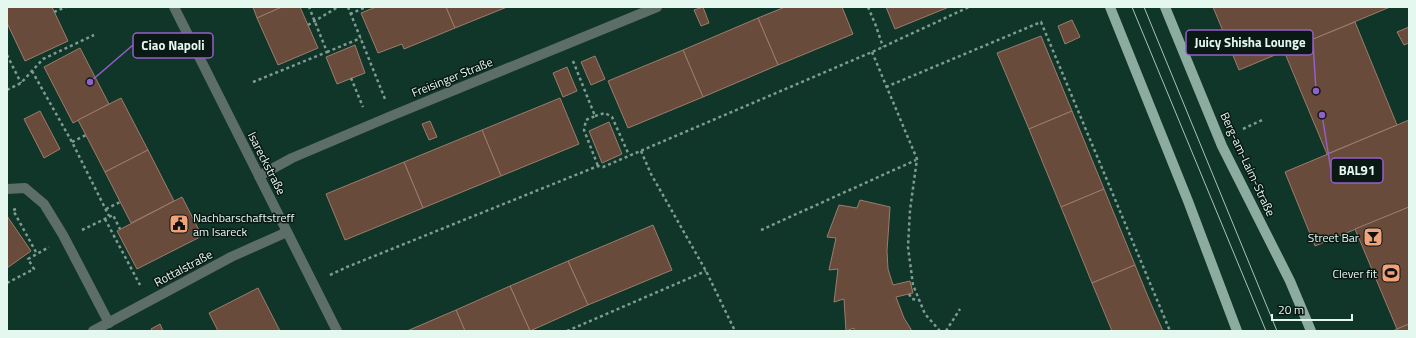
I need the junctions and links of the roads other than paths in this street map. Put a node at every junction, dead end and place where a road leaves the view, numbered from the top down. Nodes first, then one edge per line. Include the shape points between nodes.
1 (174, 7) edge
2 (657, 7) edge
3 (1110, 7) edge
4 (1165, 7) edge
5 (259, 176) junction
6 (7, 189) edge
7 (287, 232) junction
8 (109, 322) junction
9 (93, 331) edge
10 (337, 331) edge
11 (1237, 331) edge
12 (1311, 331) edge

1 - 5 street, Isareckstraße
2 - 5 street, Freisinger Straße via 292,158
3 - 11 main road
4 - 12 main road, Berg-am-Laim-Straße via 1222,146 1290,281
5 - 7 street, Isareckstraße
6 - 8 street via 25,188 44,204
7 - 8 street, Rottalstraße via 231,257
7 - 10 street, Isareckstraße
8 - 9 street, Rottalstraße

